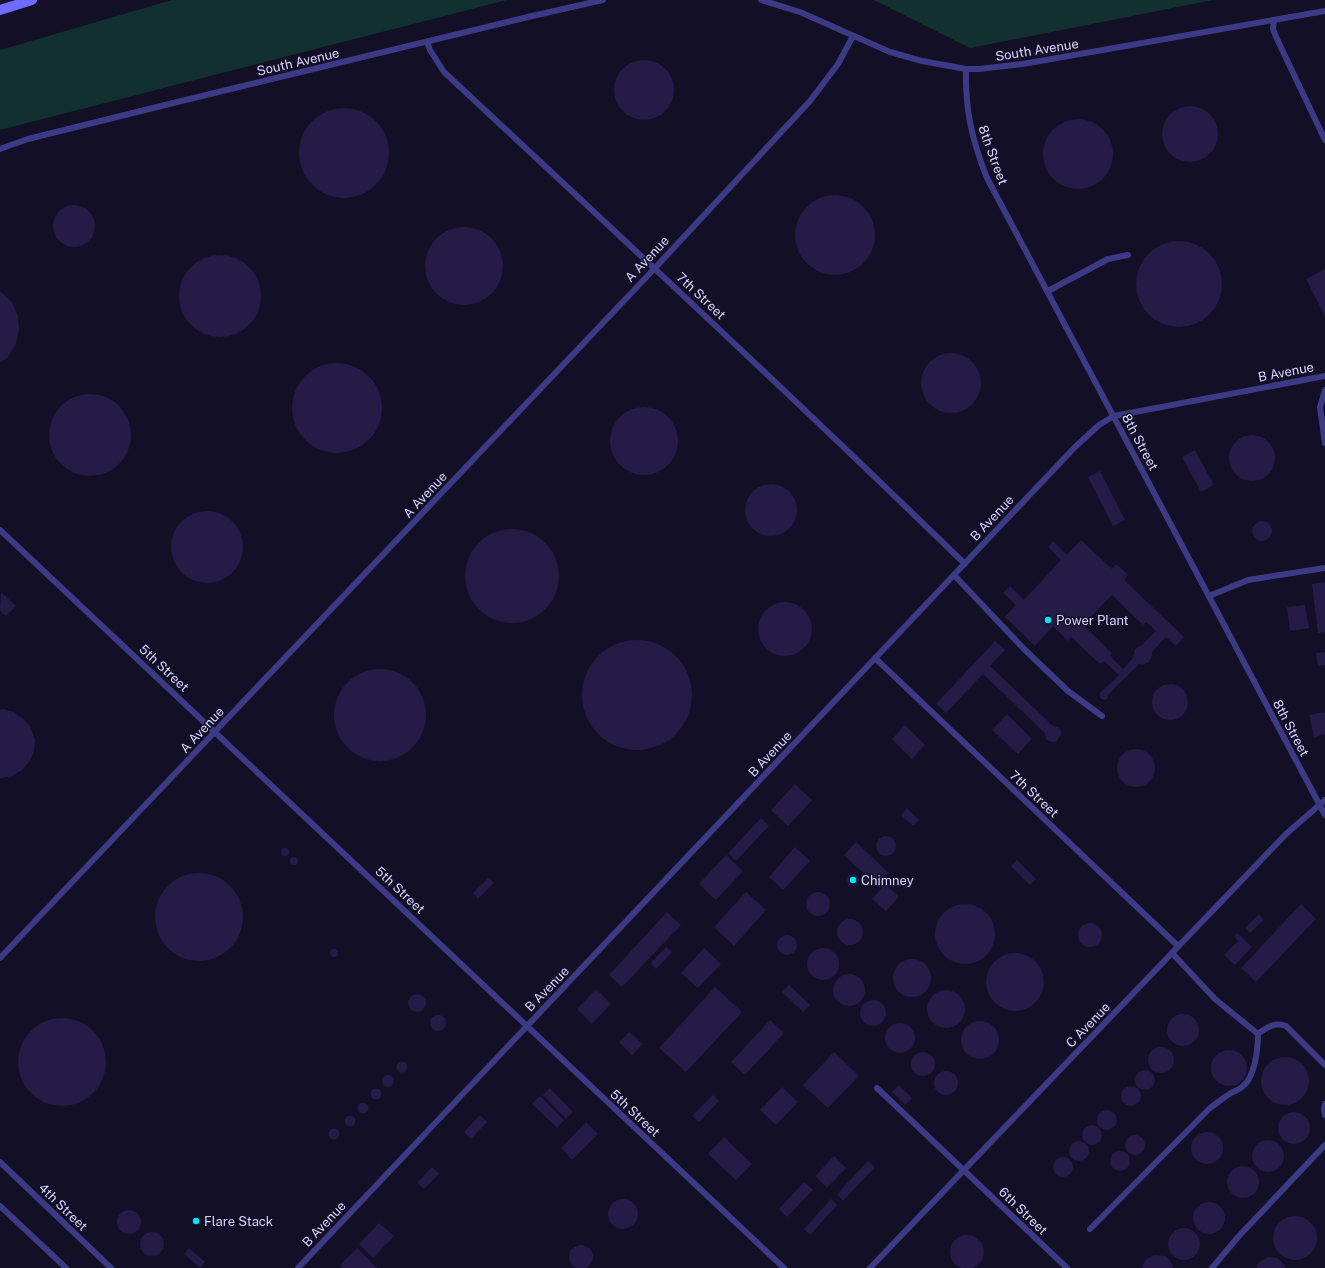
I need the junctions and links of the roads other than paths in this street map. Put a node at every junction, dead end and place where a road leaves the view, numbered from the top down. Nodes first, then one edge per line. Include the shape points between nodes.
1 (32, 0) edge
2 (603, 0) edge
3 (761, 0) edge
4 (0, 10) edge
5 (1325, 11) edge
6 (1274, 20) junction
7 (853, 36) junction
8 (427, 42) junction
9 (966, 69) junction
10 (1325, 140) edge
11 (0, 149) edge
12 (1128, 255) dead end
13 (655, 268) junction
14 (1048, 291) junction
15 (1325, 376) edge
16 (1325, 390) edge
17 (1114, 416) junction
18 (1325, 443) edge
19 (0, 530) edge
20 (965, 564) junction
21 (1325, 568) edge
22 (954, 575) junction
23 (1209, 596) junction
24 (875, 658) junction
25 (1102, 716) dead end
26 (215, 731) junction
27 (1322, 802) edge
28 (1325, 815) edge
29 (1178, 946) junction
30 (1172, 953) junction
31 (0, 958) edge
32 (527, 1026) junction
33 (1258, 1034) junction
34 (1325, 1065) edge
35 (877, 1088) dead end
36 (1325, 1104) edge
37 (1325, 1115) edge
38 (1325, 1145) edge
39 (0, 1162) edge
40 (964, 1170) junction
41 (0, 1206) edge
42 (1090, 1229) dead end
43 (66, 1268) edge
44 (111, 1268) edge
45 (298, 1268) edge
46 (784, 1268) edge
47 (870, 1268) edge
48 (1067, 1268) edge
49 (1212, 1268) edge

1 - 4 main road
2 - 8 lane, South Avenue
3 - 7 lane, South Avenue via 800,12
5 - 6 lane, South Avenue
6 - 9 lane, South Avenue via 1023,64
6 - 10 lane via 1273,29 1277,39
7 - 9 lane, South Avenue via 890,52
7 - 13 lane, A Avenue via 838,64 810,101
8 - 11 lane, South Avenue via 28,139
8 - 13 lane, 7th Street via 444,72
9 - 14 lane, 8th Street via 968,113 981,163
12 - 14 lane via 1108,259
13 - 20 lane, 7th Street
13 - 26 lane, A Avenue
14 - 17 lane, 8th Street
15 - 17 lane, B Avenue
16 - 18 lane via 1320,407
17 - 20 lane, B Avenue via 1099,425 1075,447
17 - 23 lane, 8th Street
19 - 26 lane, 5th Street
20 - 22 lane, B Avenue
21 - 23 lane via 1248,580
22 - 24 lane, B Avenue
22 - 25 lane via 1068,691
23 - 27 lane, 8th Street
24 - 29 lane, 7th Street
24 - 32 lane, B Avenue
26 - 31 lane, A Avenue
26 - 32 lane, 5th Street
27 - 28 lane, 8th Street
27 - 29 lane, C Avenue via 1286,834
29 - 30 lane, C Avenue
30 - 33 lane via 1215,999
30 - 40 lane, C Avenue
32 - 45 lane, B Avenue
32 - 46 lane, 5th Street
33 - 34 lane via 1272,1025 1286,1026
33 - 42 lane via 1258,1048 1249,1080 1243,1087 1210,1108
35 - 40 lane, 6th Street
36 - 37 lane
38 - 49 lane
39 - 44 lane, 4th Street
40 - 47 lane, C Avenue
40 - 48 lane, 6th Street
41 - 43 lane

